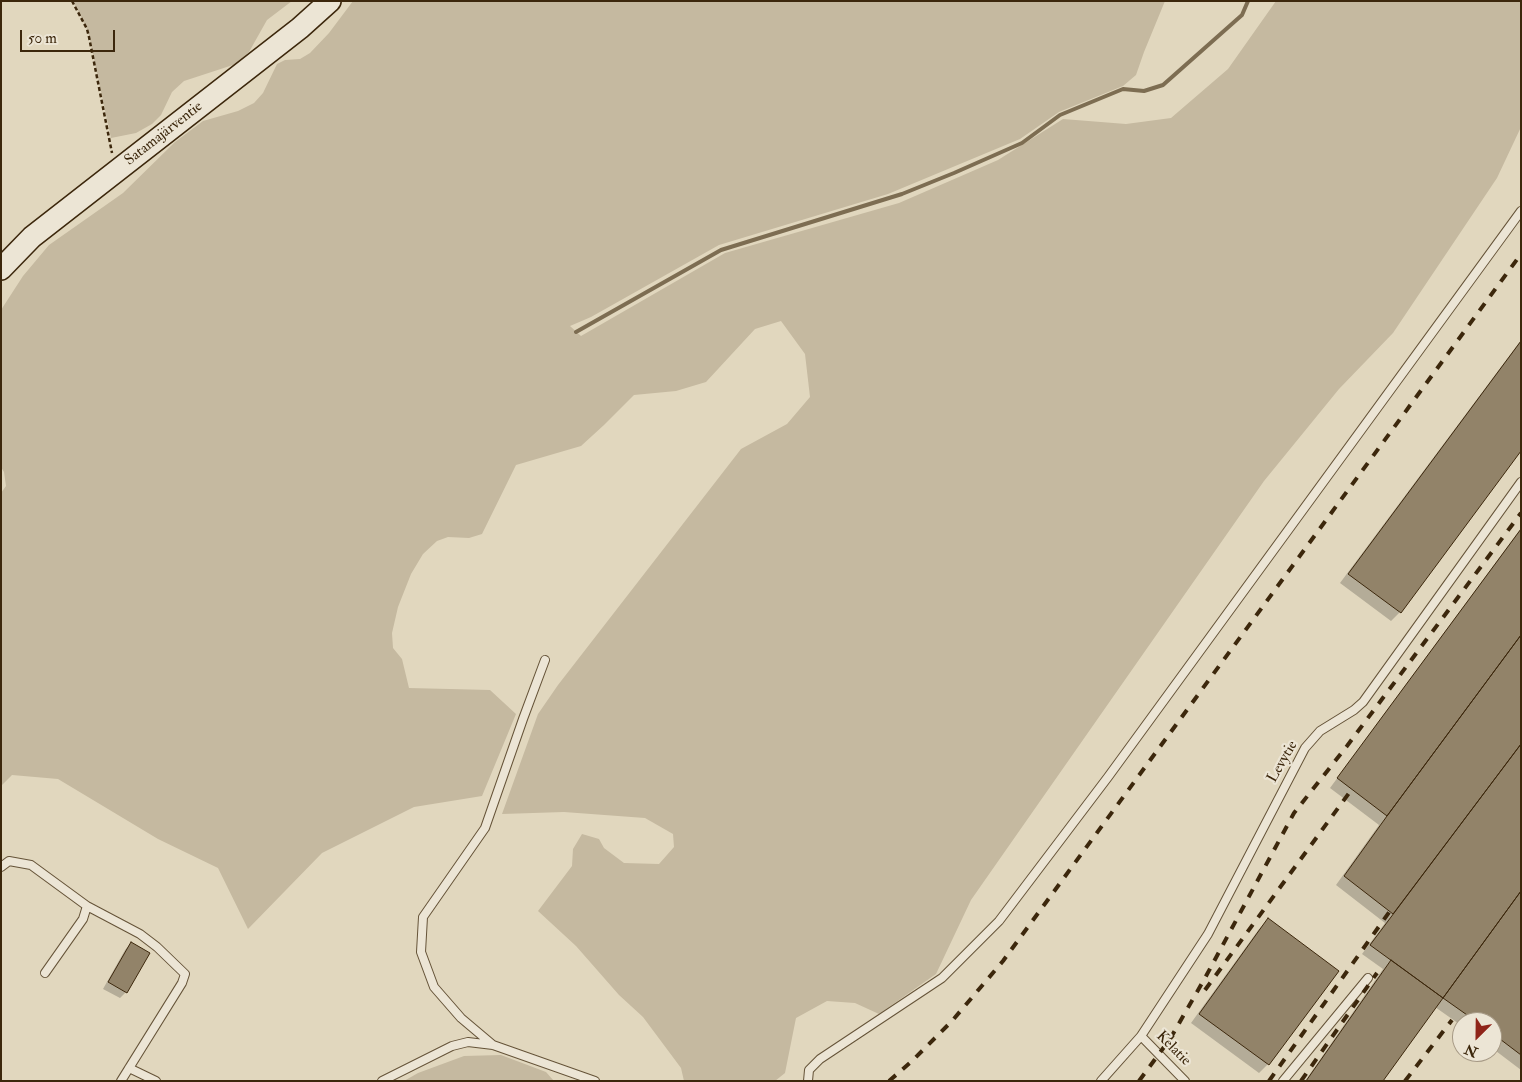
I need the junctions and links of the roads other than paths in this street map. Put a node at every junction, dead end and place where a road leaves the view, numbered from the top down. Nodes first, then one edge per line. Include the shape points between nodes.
1 (330, 1) edge
2 (1521, 211) edge
3 (1, 269) edge
4 (1521, 482) edge
5 (545, 660) dead end
6 (1, 867) edge
7 (87, 906) junction
8 (45, 974) dead end
9 (1368, 978) dead end
10 (1141, 1036) junction
11 (493, 1044) junction
12 (129, 1068) junction
13 (121, 1081) edge
14 (156, 1081) edge
15 (382, 1081) edge
16 (595, 1081) edge
17 (808, 1081) edge
18 (1101, 1081) edge
19 (1185, 1081) edge
20 (1283, 1081) edge

1 - 3 street, Satamajärventie via 300,28 32,237
2 - 17 lane via 1108,778 998,921 942,978 820,1059 809,1070
4 - 10 lane, Levytie via 1363,702 1320,730 1306,748 1208,934
5 - 11 lane via 485,828 423,917 420,952 434,987 461,1018
6 - 7 lane via 9,861 31,865
7 - 8 lane via 83,919
7 - 12 lane via 140,934 184,974 182,983
9 - 20 lane
10 - 18 lane, Levytie
10 - 19 lane, Kelatie
11 - 15 lane via 468,1042 452,1046
11 - 16 lane
12 - 13 lane
12 - 14 lane

